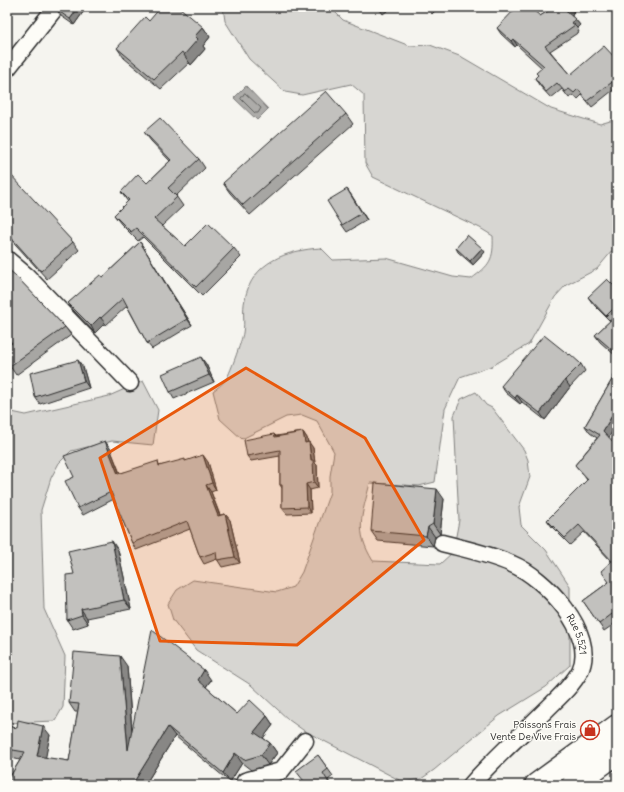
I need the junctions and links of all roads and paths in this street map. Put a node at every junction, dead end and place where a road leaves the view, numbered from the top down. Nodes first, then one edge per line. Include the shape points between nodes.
1 (56, 7) edge
2 (7, 69) edge
3 (7, 259) edge
4 (130, 383) dead end
5 (442, 543) dead end
6 (617, 726) edge
7 (305, 741) dead end
8 (617, 753) edge
9 (243, 785) edge
10 (471, 785) edge
11 (536, 785) edge
12 (572, 785) edge

1 - 2 street
3 - 4 street via 27,276
5 - 10 street, Rue 5.521 via 512,564 531,574 549,589 573,620 580,634 583,652 580,670 570,686 492,760
6 - 11 main road
7 - 9 street via 281,771 245,781
8 - 12 main road

